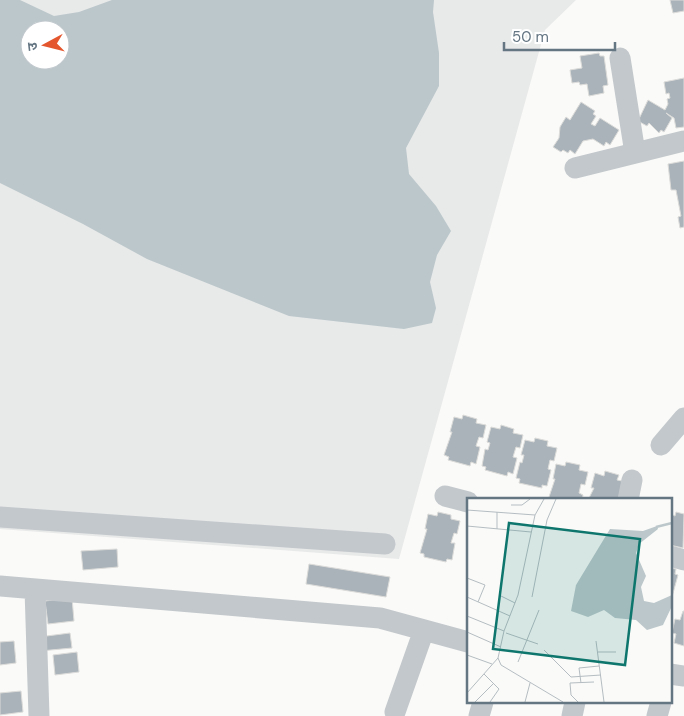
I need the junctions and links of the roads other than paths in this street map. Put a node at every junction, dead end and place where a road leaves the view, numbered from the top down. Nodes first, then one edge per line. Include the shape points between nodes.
1 (620, 58) dead end
2 (684, 141) edge
3 (635, 153) junction
4 (575, 168) dead end
5 (684, 418) edge
6 (661, 445) dead end
7 (445, 496) dead end
8 (467, 502) edge
9 (0, 517) edge
10 (385, 544) dead end
11 (0, 586) edge
12 (35, 589) junction
13 (424, 630) junction
14 (467, 642) edge
15 (395, 712) dead end
16 (38, 716) edge

1 - 3 street
2 - 3 street
3 - 4 street
5 - 6 street
7 - 8 street
9 - 10 street
11 - 12 street
12 - 13 street via 380,618
12 - 16 street
13 - 14 street
13 - 15 street

